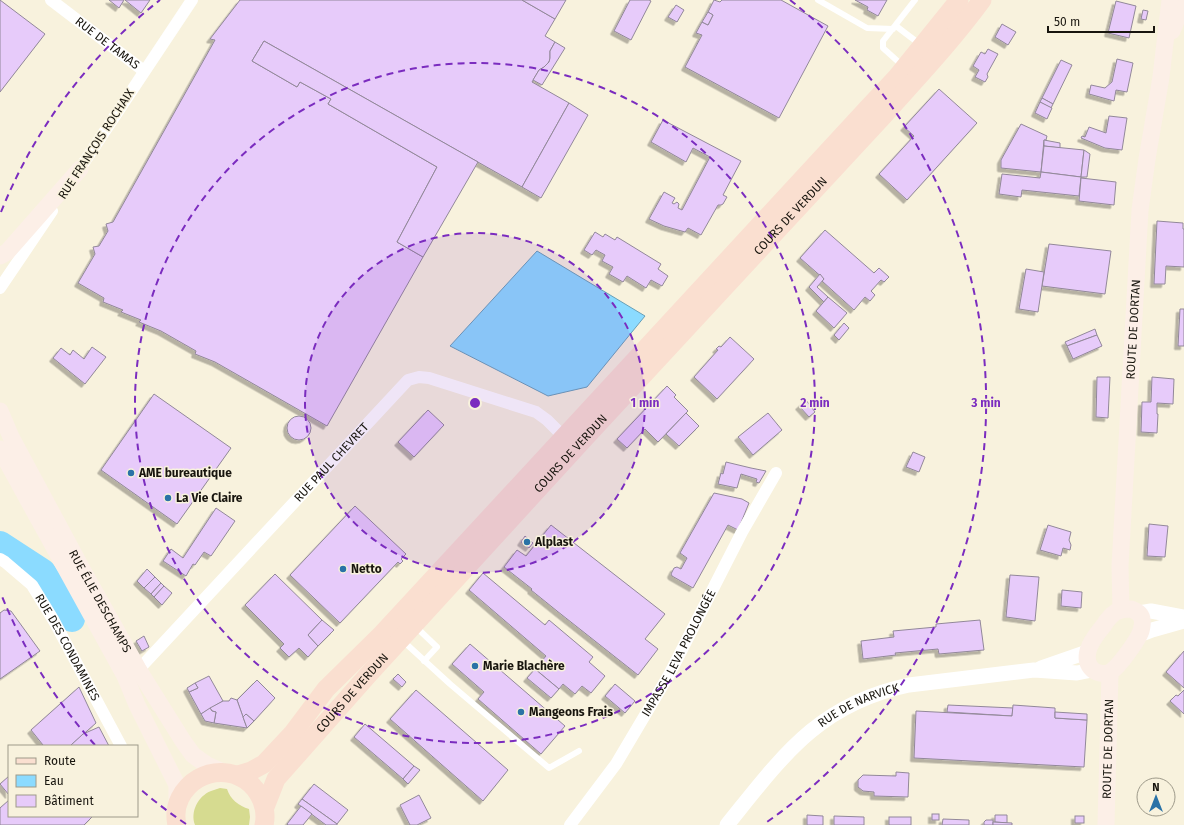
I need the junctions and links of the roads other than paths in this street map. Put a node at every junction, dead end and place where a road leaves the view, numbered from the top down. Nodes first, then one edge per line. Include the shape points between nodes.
1 (51, 0) edge
2 (192, 0) edge
3 (818, 0) edge
4 (915, 0) edge
5 (959, 0) edge
6 (971, 0) edge
7 (982, 0) edge
8 (1170, 0) edge
9 (1184, 2) edge
10 (894, 27) junction
11 (922, 46) junction
12 (1165, 50) junction
13 (144, 71) junction
14 (901, 72) junction
15 (899, 98) junction
16 (884, 115) junction
17 (834, 146) junction
18 (80, 169) junction
19 (793, 213) junction
20 (0, 256) edge
21 (0, 288) edge
22 (0, 411) edge
23 (564, 437) junction
24 (0, 450) edge
25 (776, 474) dead end
26 (0, 559) edge
27 (1122, 610) junction
28 (1139, 613) junction
29 (1184, 617) edge
30 (1184, 621) edge
31 (414, 624) junction
32 (1139, 635) junction
33 (400, 639) junction
34 (1087, 652) junction
35 (424, 661) junction
36 (138, 669) junction
37 (1034, 670) junction
38 (1092, 670) junction
39 (1110, 673) junction
40 (121, 745) edge
41 (579, 751) dead end
42 (230, 774) junction
43 (177, 805) junction
44 (266, 819) edge
45 (177, 825) edge
46 (570, 825) edge
47 (727, 825) edge
48 (1106, 825) edge

1 - 13 street, RUE DE TAMAS
2 - 13 street, RUE FRANÇOIS ROCHAIX
3 - 10 lane via 867,28
4 - 10 lane
5 - 11 main road, COURS DE VERDUN
6 - 15 main road via 914,69
7 - 15 main road, COURS DE VERDUN
8 - 12 main road, ROUTE DE DORTAN
9 - 12 main road, ROUTE DE DORTAN
10 - 11 lane
10 - 14 lane via 883,41 883,48
11 - 14 main road, COURS DE VERDUN
12 - 27 main road, ROUTE DE DORTAN via 1140,210 1120,566
13 - 18 street, RUE FRANÇOIS ROCHAIX
14 - 16 main road via 884,105
14 - 17 main road, COURS DE VERDUN
15 - 16 main road, COURS DE VERDUN
16 - 19 main road, COURS DE VERDUN
17 - 19 main road via 831,160 809,187
17 - 23 main road, COURS DE VERDUN
18 - 20 main road via 7,252
18 - 21 street, RUE FRANÇOIS ROCHAIX
19 - 31 main road, COURS DE VERDUN
22 - 36 main road, RUE ÉLIE DESCHAMPS via 11,437
23 - 36 street, RUE PAUL CHEVRET via 536,412 429,378 418,377 408,380
23 - 42 main road, COURS DE VERDUN via 382,634 326,689 293,733 264,764 251,772
24 - 43 main road, RUE ÉLIE DESCHAMPS via 125,676 177,785
25 - 46 street, IMPASSE LEVA PROLONGÉE via 742,532 666,680 616,764
26 - 40 street, RUE DES CONDAMINES via 32,585
27 - 28 main road via 1131,609
27 - 34 main road via 1110,617
28 - 29 street via 1151,611
28 - 32 main road via 1143,622
30 - 32 street
31 - 33 main road, COURS DE VERDUN
31 - 35 lane via 437,647
32 - 39 main road
33 - 35 lane
33 - 44 main road, COURS DE VERDUN via 276,779
34 - 37 street, RUE DE NARVICK
34 - 38 main road via 1088,664
35 - 41 lane via 549,768
36 - 42 main road, RUE ÉLIE DESCHAMPS via 193,755 207,765
37 - 38 street, RUE DE NARVICK via 1077,673
37 - 47 street, RUE DE NARVICK via 909,685 855,702 825,719 800,739
38 - 39 main road via 1101,674
39 - 48 main road, ROUTE DE DORTAN
42 - 43 main road, COURS DE VERDUN via 209,774 195,780 184,791
42 - 44 main road via 250,783 259,794
43 - 45 main road

